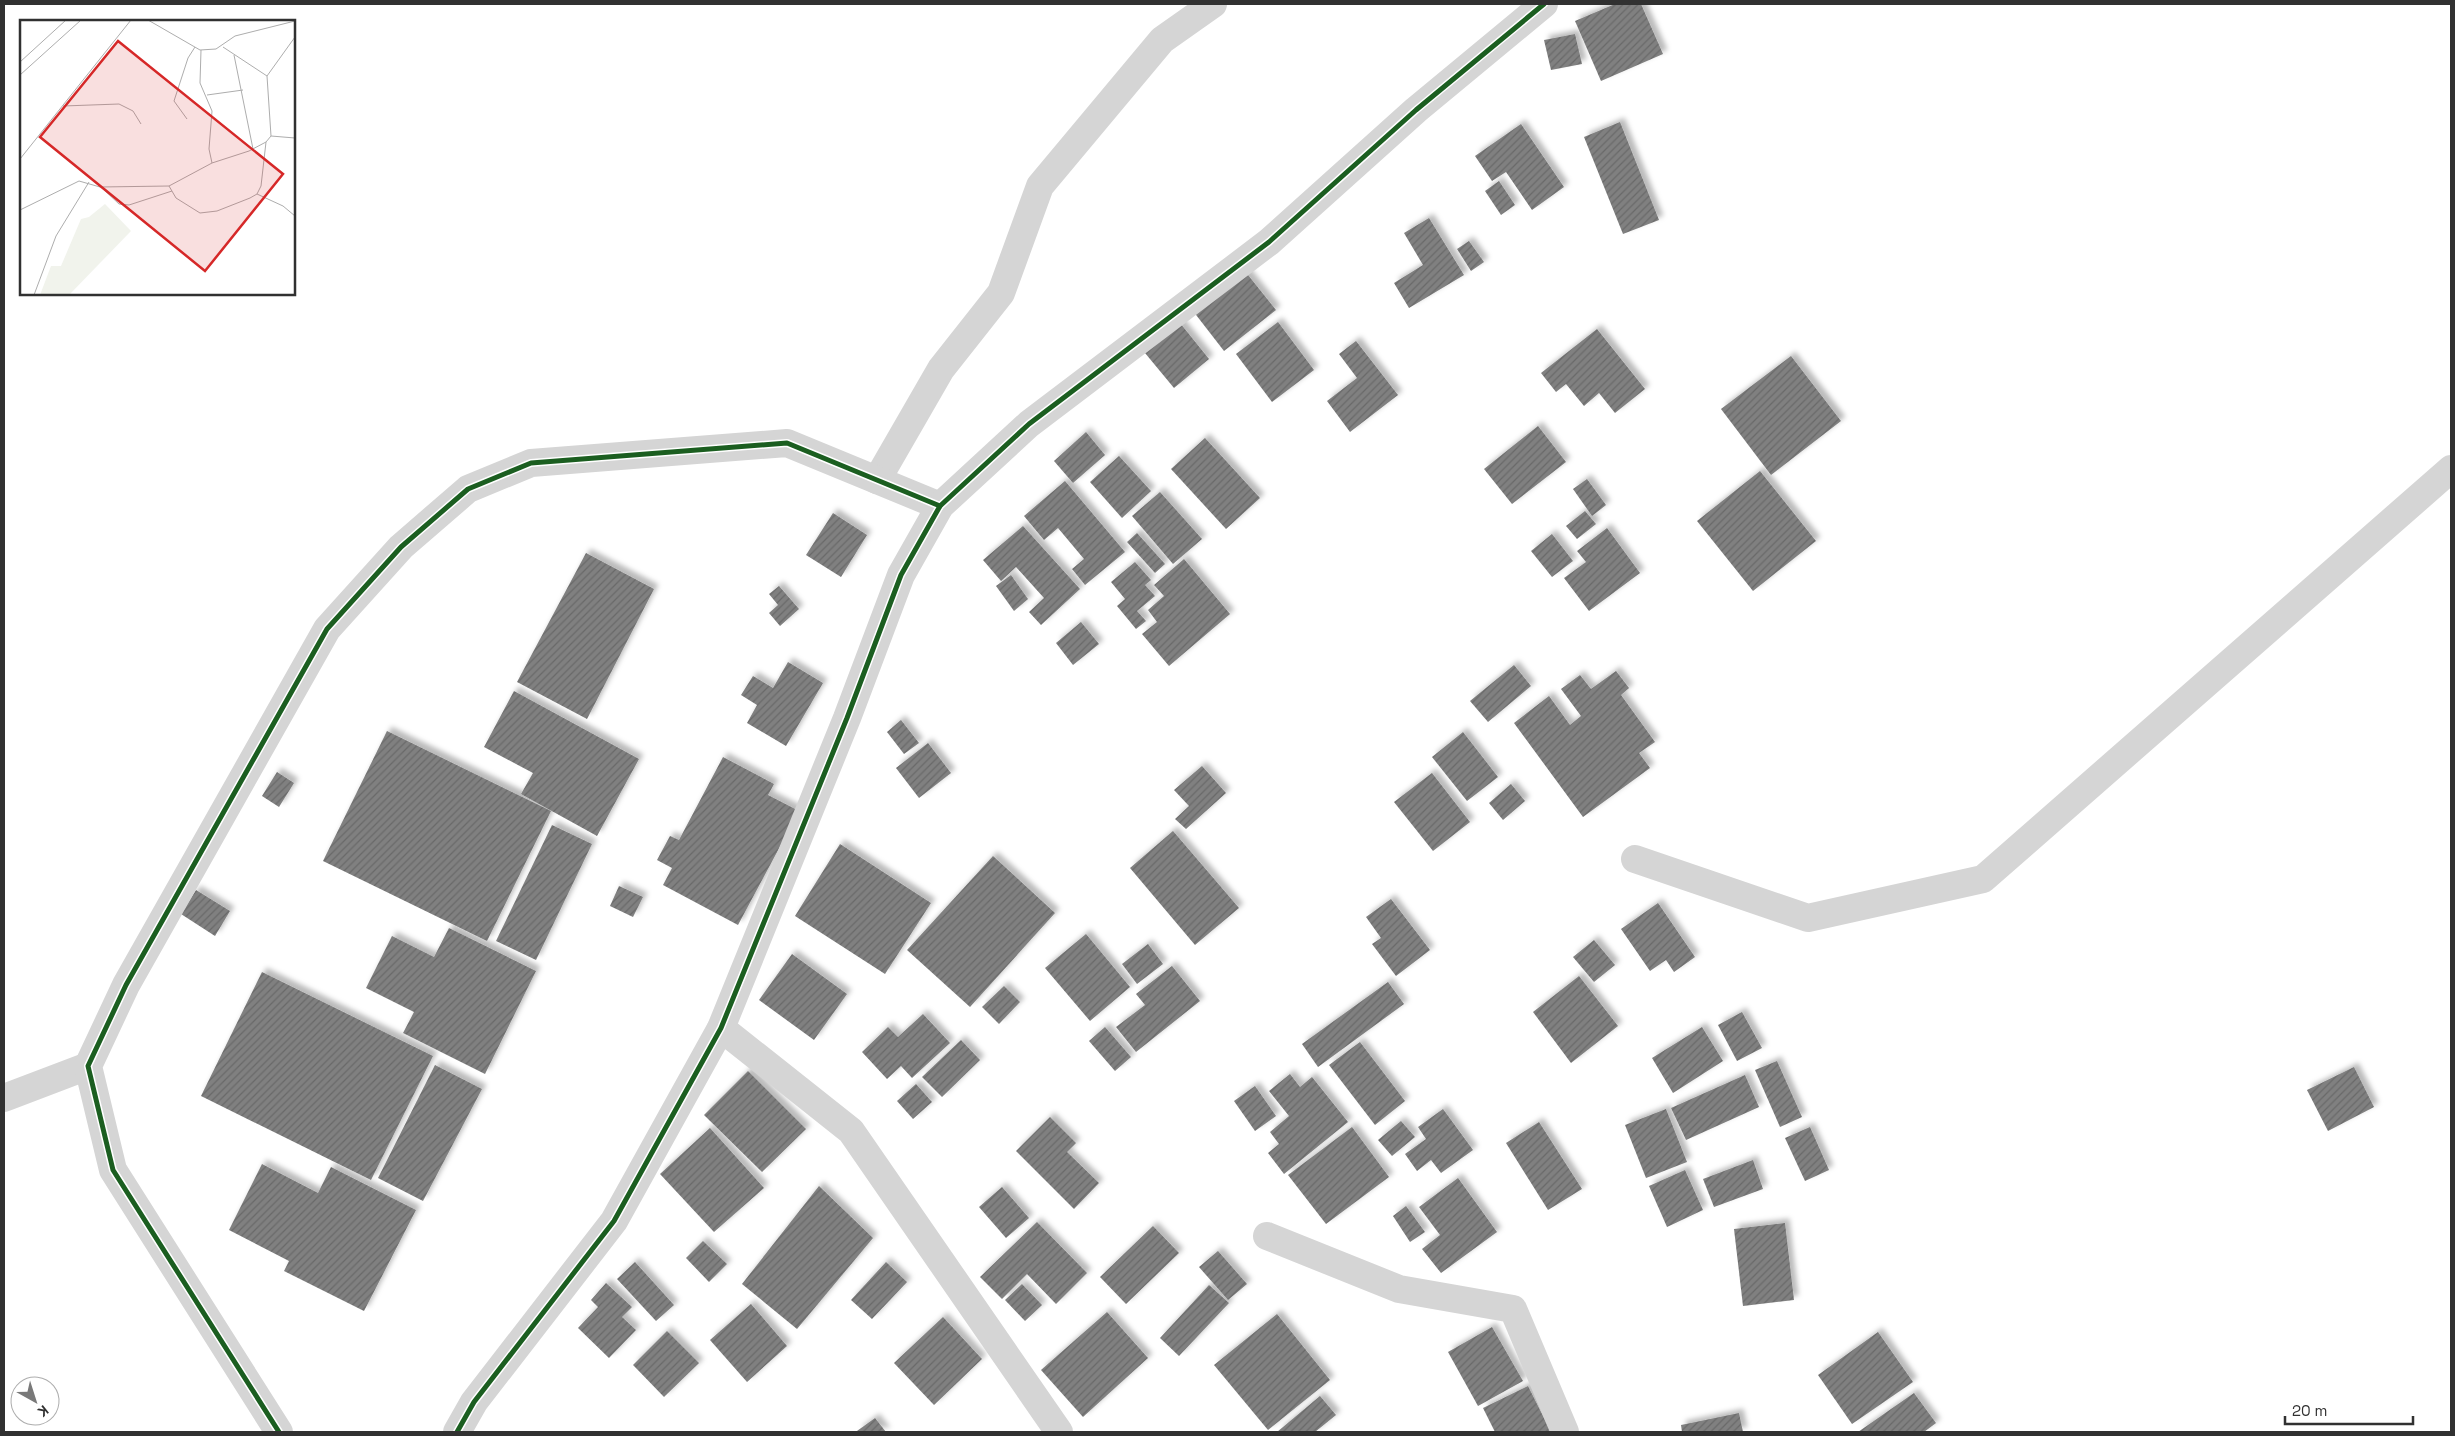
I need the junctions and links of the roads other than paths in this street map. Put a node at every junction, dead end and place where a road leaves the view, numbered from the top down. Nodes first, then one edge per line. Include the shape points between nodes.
1 (1213, 4) edge
2 (1544, 4) edge
3 (2451, 469) edge
4 (877, 480) junction
5 (940, 506) junction
6 (1635, 859) dead end
7 (721, 1028) junction
8 (88, 1066) junction
9 (4, 1098) edge
10 (1268, 1236) dead end
11 (279, 1432) edge
12 (457, 1432) edge
13 (1059, 1432) edge
14 (1564, 1432) edge

1 - 4 street via 1162,40 1040,186 1001,292 941,369
2 - 5 street via 1416,110 1269,242 1030,424
3 - 6 street via 1984,879 1808,918
4 - 5 street
4 - 8 street via 787,443 531,463 468,489 401,547 326,629 126,985
5 - 7 street via 901,575 847,718
7 - 12 street via 614,1221 474,1402
7 - 13 street via 851,1131
8 - 9 street
8 - 11 street via 113,1170
10 - 14 street via 1399,1289 1513,1309

